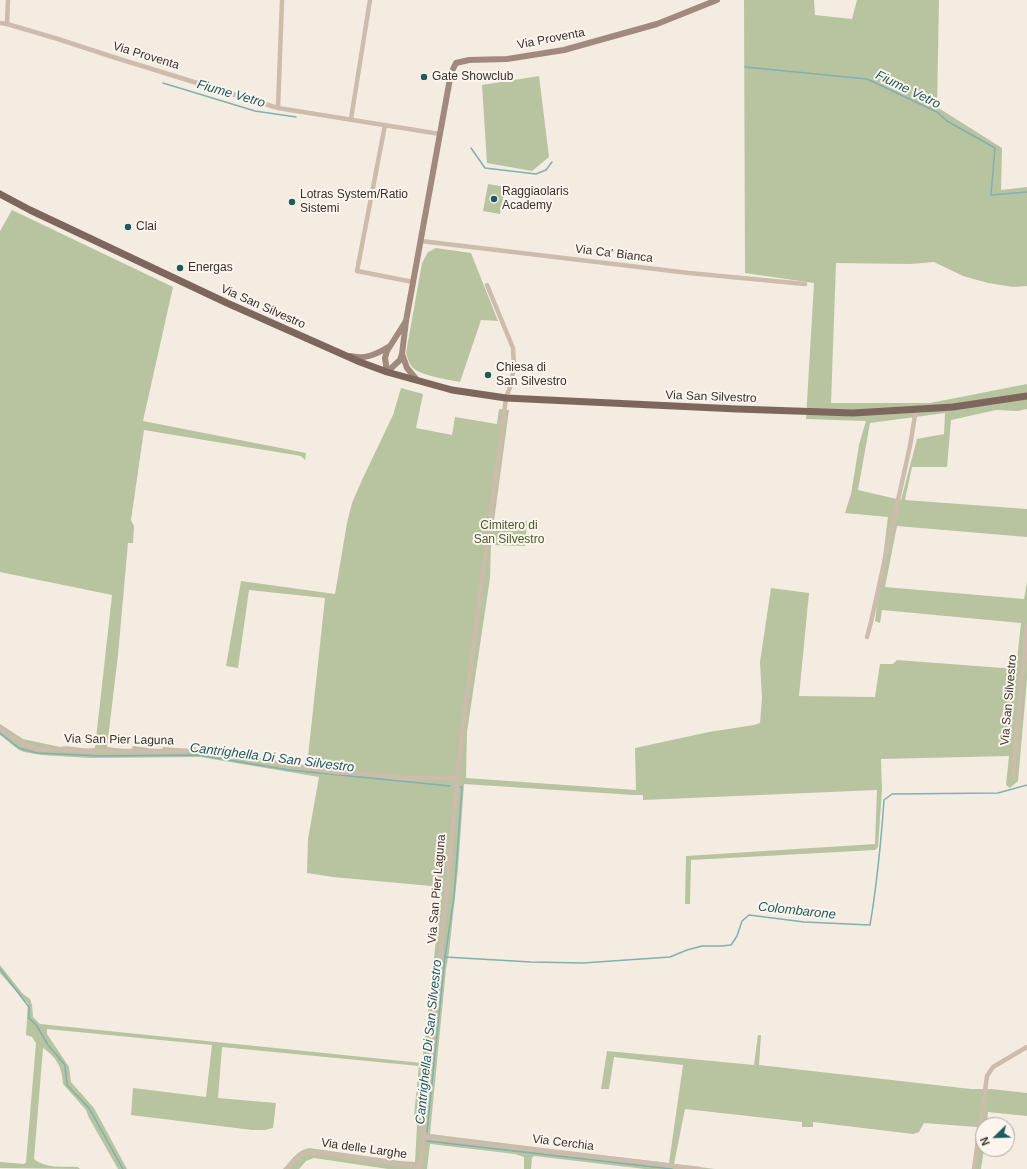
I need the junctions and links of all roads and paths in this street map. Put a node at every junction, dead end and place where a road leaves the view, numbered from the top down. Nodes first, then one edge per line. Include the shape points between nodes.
1 (8, 0) edge
2 (282, 0) edge
3 (370, 0) edge
4 (717, 0) edge
5 (0, 23) edge
6 (6, 24) junction
7 (278, 108) junction
8 (351, 119) junction
9 (385, 125) junction
10 (440, 134) junction
11 (0, 194) edge
12 (421, 241) junction
13 (413, 282) junction
14 (805, 284) dead end
15 (487, 285) dead end
16 (406, 321) junction
17 (390, 346) junction
18 (343, 354) junction
19 (402, 354) junction
20 (387, 372) junction
21 (420, 382) junction
22 (1027, 396) edge
23 (506, 398) junction
24 (916, 410) junction
25 (1027, 626) edge
26 (867, 637) dead end
27 (0, 728) edge
28 (1013, 777) dead end
29 (457, 778) junction
30 (1027, 1047) edge
31 (424, 1137) junction
32 (420, 1168) edge
33 (287, 1169) edge
34 (700, 1169) edge
35 (974, 1169) edge

1 - 6 street
2 - 7 street
3 - 8 street
4 - 10 street, Via Proventa via 657,24 564,50 507,59 456,63 451,73
5 - 6 street, Via Proventa
6 - 7 street, Via Proventa
7 - 8 street, Via Proventa
8 - 9 street, Via Proventa
9 - 10 street, Via Proventa
9 - 13 street via 357,271
10 - 12 street, Via Proventa
11 - 18 main road, Via San Silvestro via 226,302
12 - 13 street, Via Proventa
12 - 14 street, Via Ca' Bianca
13 - 16 street, Via Proventa
15 - 23 street via 513,348 514,367
16 - 17 street, Via Proventa
16 - 19 street, Via Proventa
17 - 18 street via 367,357
17 - 20 street, Via Proventa via 385,358
18 - 20 main road, Via San Silvestro
19 - 20 street via 400,360
19 - 21 street via 407,368
20 - 21 main road, Via San Silvestro
21 - 23 main road, Via San Silvestro via 452,390
22 - 24 main road, Via San Silvestro via 953,408
23 - 24 main road, Via San Silvestro via 853,413
23 - 29 street, Via San Pier Laguna
24 - 26 street
25 - 28 street, Via San Silvestro
27 - 29 street, Via San Pier Laguna via 24,744 40,749 201,751 334,772 400,778
29 - 31 street, Via San Pier Laguna
30 - 35 street via 993,1067 987,1076
31 - 32 street, Via San Pier Laguna
31 - 34 street, Via Cerchia
32 - 33 street, Via delle Larghe via 307,1152 298,1156

